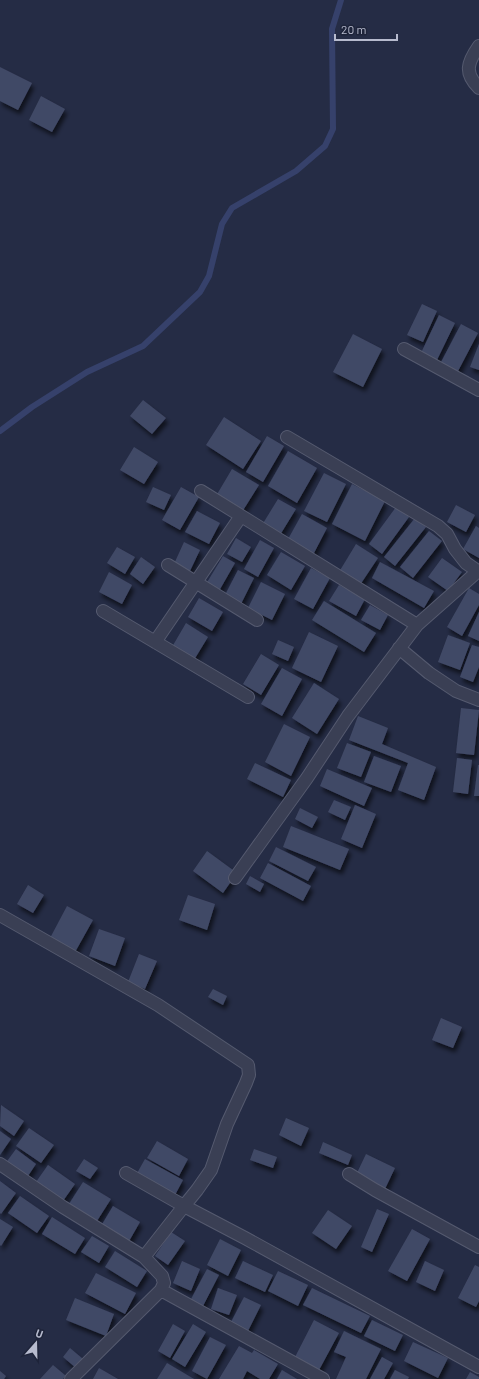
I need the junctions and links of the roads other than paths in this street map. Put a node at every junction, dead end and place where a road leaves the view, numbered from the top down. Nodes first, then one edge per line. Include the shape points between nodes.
1 (479, 46) edge
2 (479, 88) edge
3 (404, 349) dead end
4 (479, 390) edge
5 (287, 437) dead end
6 (201, 491) dead end
7 (241, 516) junction
8 (168, 565) dead end
9 (478, 572) edge
10 (196, 583) junction
11 (103, 611) dead end
12 (257, 620) dead end
13 (417, 626) junction
14 (155, 642) junction
15 (399, 648) junction
16 (248, 697) dead end
17 (479, 700) edge
18 (234, 878) dead end
19 (0, 916) edge
20 (0, 1164) edge
21 (126, 1173) dead end
22 (348, 1174) dead end
23 (184, 1206) junction
24 (479, 1247) edge
25 (144, 1257) junction
26 (161, 1290) junction
27 (479, 1367) edge
28 (71, 1379) edge
29 (323, 1379) edge

1 - 2 street via 472,57 468,73 471,81
3 - 4 street
5 - 9 street via 438,526 447,534 466,563
6 - 7 street
7 - 10 street
7 - 13 street
8 - 10 street
9 - 13 street
10 - 12 street
10 - 14 street
11 - 14 street
13 - 15 street
14 - 16 street
15 - 17 street via 456,691
15 - 18 street
19 - 23 street via 158,1005 248,1065 249,1075 210,1170
20 - 25 street
21 - 23 street
22 - 24 street
23 - 25 street
23 - 27 street
25 - 26 street via 162,1276 164,1283
26 - 28 street
26 - 29 street

